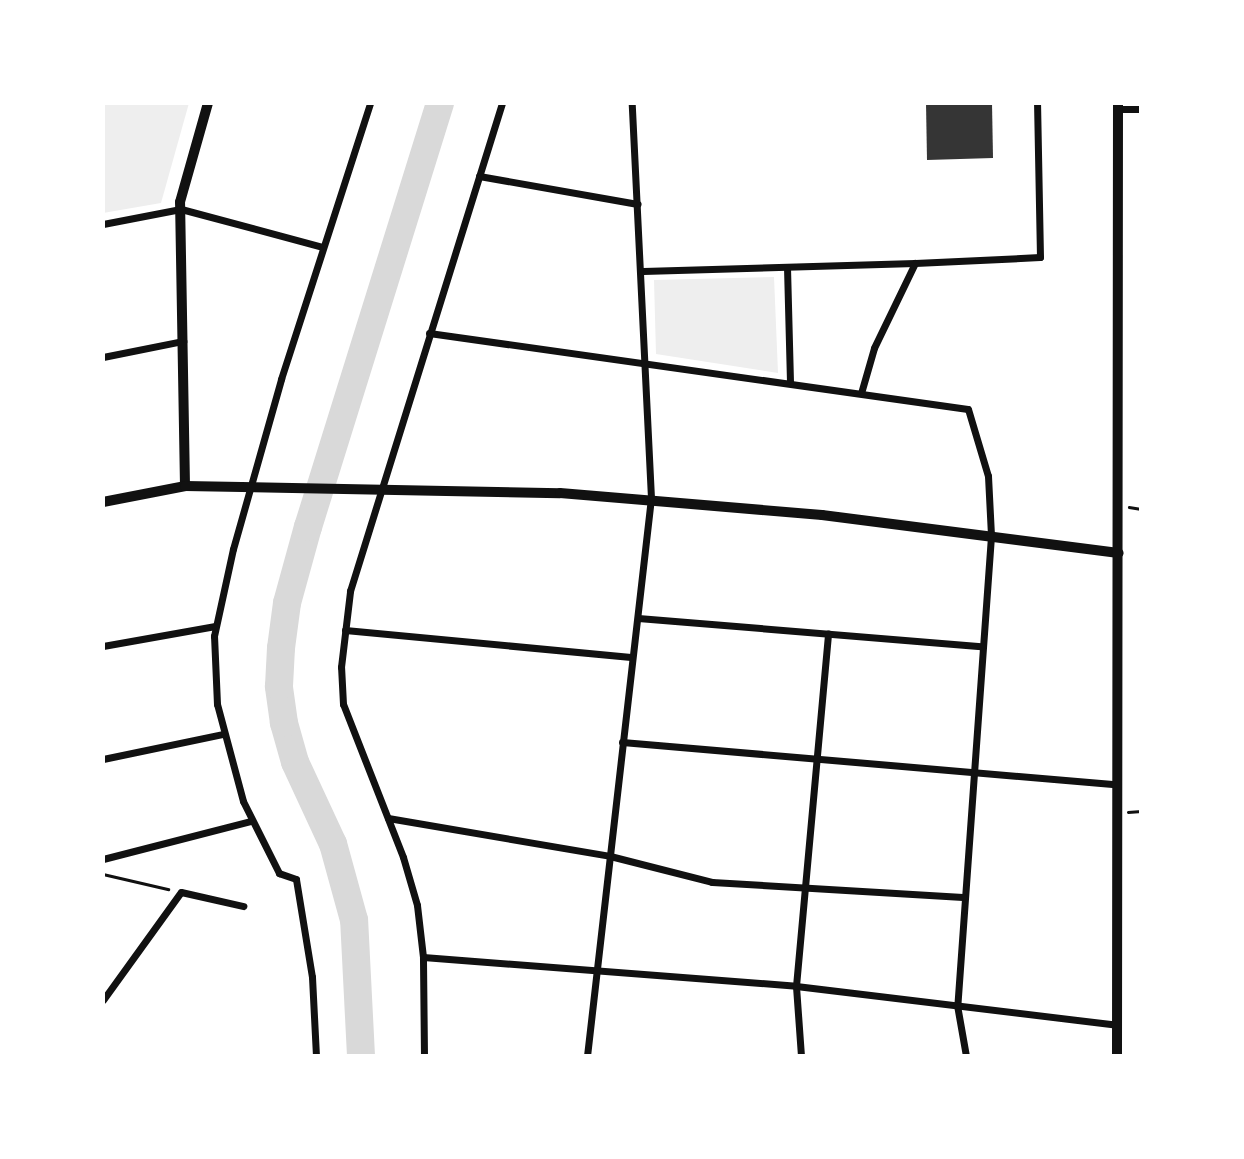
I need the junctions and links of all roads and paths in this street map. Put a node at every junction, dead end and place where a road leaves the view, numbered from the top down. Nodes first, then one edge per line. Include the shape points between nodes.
1 (208, 103) edge
2 (370, 103) edge
3 (502, 103) edge
4 (632, 103) edge
5 (1037, 103) edge
6 (1118, 106) edge
7 (1141, 109) edge
8 (480, 176) junction
9 (638, 204) junction
10 (181, 209) junction
11 (103, 224) edge
12 (323, 247) junction
13 (915, 263) junction
14 (787, 267) junction
15 (643, 271) junction
16 (429, 332) junction
17 (183, 341) junction
18 (103, 357) edge
19 (646, 363) junction
20 (790, 382) junction
21 (861, 393) junction
22 (185, 486) junction
23 (253, 486) junction
24 (380, 490) junction
25 (651, 498) junction
26 (103, 502) edge
27 (990, 536) junction
28 (1119, 553) junction
29 (638, 618) junction
30 (215, 626) junction
31 (345, 630) junction
32 (828, 633) junction
33 (103, 646) edge
34 (981, 646) junction
35 (631, 657) junction
36 (223, 734) junction
37 (622, 743) junction
38 (819, 756) junction
39 (103, 759) edge
40 (971, 769) junction
41 (1115, 784) junction
42 (388, 818) junction
43 (251, 821) junction
44 (610, 856) junction
45 (103, 859) edge
46 (103, 874) edge
47 (807, 886) junction
48 (181, 892) junction
49 (963, 897) junction
50 (243, 906) dead end
51 (423, 957) junction
52 (598, 971) junction
53 (796, 986) junction
54 (103, 1000) edge
55 (957, 1005) junction
56 (1118, 1025) junction
57 (316, 1056) edge
58 (424, 1056) edge
59 (587, 1056) edge
60 (801, 1056) edge
61 (966, 1056) edge
62 (1117, 1056) edge

1 - 10 street
2 - 12 street
3 - 8 street
4 - 9 street
5 - 13 street via 1040,257
6 - 7 street
6 - 28 main road
8 - 9 street
8 - 16 street
9 - 15 street
10 - 11 street
10 - 12 street
10 - 17 street
12 - 23 street
13 - 14 street
13 - 21 street via 874,348
14 - 15 street
14 - 20 street
15 - 19 street
16 - 19 street
16 - 24 street
17 - 18 street
17 - 22 street
19 - 20 street
19 - 25 street
20 - 21 street
21 - 27 street via 968,409 988,476
22 - 23 street
22 - 26 street
23 - 24 street
23 - 30 street
24 - 25 street
24 - 31 street via 350,590
25 - 27 street
25 - 29 street
27 - 28 street
27 - 34 street
28 - 41 main road
29 - 32 street
29 - 35 street
30 - 33 street
30 - 36 street via 217,704
31 - 35 street
31 - 42 street via 343,704
32 - 34 street
32 - 38 street
34 - 40 street
35 - 37 street
36 - 39 street
36 - 43 street
37 - 38 street
37 - 44 street
38 - 40 street
38 - 47 street
40 - 41 street
40 - 49 street
41 - 56 main road
42 - 44 street
42 - 51 street via 416,905
43 - 45 street
43 - 57 street via 279,873 296,879 312,976
44 - 47 street via 712,882
44 - 52 street
46 - 48 path
47 - 49 street
47 - 53 street
48 - 50 street
48 - 54 street
49 - 55 street
51 - 52 street
51 - 58 street
52 - 53 street
52 - 59 street
53 - 55 street
53 - 60 street
55 - 56 street
55 - 61 street
56 - 62 main road

